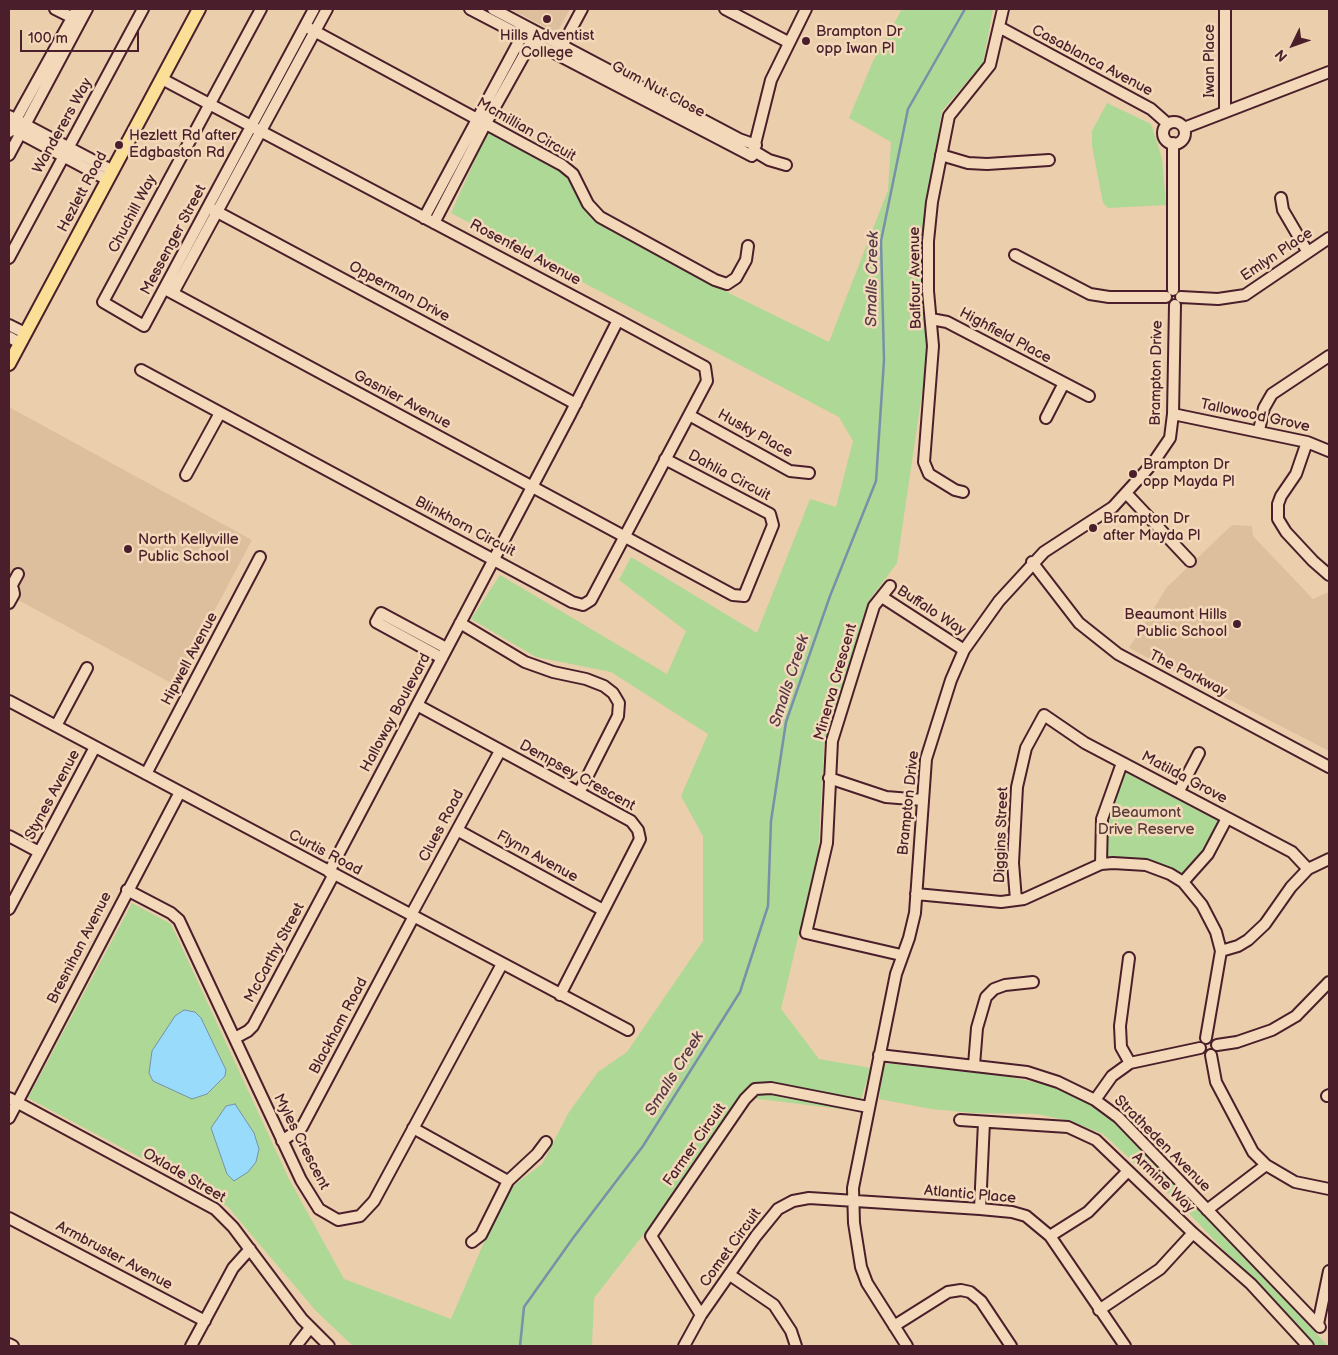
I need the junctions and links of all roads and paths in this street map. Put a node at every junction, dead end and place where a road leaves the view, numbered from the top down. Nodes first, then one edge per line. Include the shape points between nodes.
1 (55, 9) edge
2 (86, 9) edge
3 (143, 9) edge
4 (199, 9) edge
5 (261, 9) edge
6 (314, 9) edge
7 (327, 9) edge
8 (470, 9) edge
9 (493, 9) edge
10 (582, 9) edge
11 (725, 9) edge
12 (806, 9) edge
13 (1003, 9) edge
14 (1225, 9) edge
15 (77, 16) edge
16 (305, 26) junction
17 (526, 27) junction
18 (999, 27) junction
19 (315, 31) junction
20 (522, 37) junction
21 (535, 37) junction
22 (788, 42) junction
23 (560, 50) junction
24 (1329, 72) edge
25 (162, 79) junction
26 (209, 104) junction
27 (1226, 112) junction
28 (482, 121) junction
29 (1168, 124) junction
30 (14, 126) edge
31 (256, 128) junction
32 (1184, 128) junction
33 (1173, 144) junction
34 (754, 151) junction
35 (66, 152) junction
36 (9, 155) edge
37 (941, 155) junction
38 (1049, 160) dead end
39 (786, 165) dead end
40 (110, 175) junction
41 (1281, 198) dead end
42 (212, 209) junction
43 (424, 218) junction
44 (434, 223) junction
45 (1329, 238) edge
46 (748, 246) dead end
47 (1307, 251) junction
48 (1015, 255) dead end
49 (9, 258) edge
50 (169, 291) junction
51 (1174, 297) junction
52 (931, 319) junction
53 (618, 320) junction
54 (9, 325) edge
55 (144, 326) joint
56 (18, 338) edge
57 (1329, 356) edge
58 (9, 364) edge
59 (141, 370) dead end
60 (1064, 383) junction
61 (1089, 396) dead end
62 (576, 404) junction
63 (220, 413) junction
64 (1173, 414) junction
65 (689, 415) junction
66 (1046, 418) dead end
67 (1258, 430) junction
68 (1307, 442) junction
69 (1329, 451) edge
70 (665, 459) junction
71 (809, 474) dead end
72 (186, 476) dead end
73 (532, 486) junction
74 (963, 492) dead end
75 (1126, 493) junction
76 (626, 536) junction
77 (260, 557) dead end
78 (1190, 561) dead end
79 (1032, 562) junction
80 (491, 563) junction
81 (18, 574) dead end
82 (1329, 575) edge
83 (890, 586) dead end
84 (10, 587) edge
85 (882, 597) junction
86 (9, 603) edge
87 (460, 623) junction
88 (964, 650) junction
89 (444, 653) junction
90 (87, 668) dead end
91 (9, 701) edge
92 (417, 705) junction
93 (1044, 715) joint
94 (56, 726) junction
95 (95, 747) junction
96 (500, 751) junction
97 (1199, 753) dead end
98 (1122, 763) junction
99 (1329, 767) edge
100 (146, 774) junction
101 (830, 778) junction
102 (1179, 791) junction
103 (180, 792) junction
104 (579, 793) junction
105 (924, 800) junction
106 (1227, 818) junction
107 (457, 830) junction
108 (9, 836) edge
109 (39, 852) junction
110 (1329, 859) edge
111 (1101, 864) junction
112 (1308, 869) junction
113 (331, 873) junction
114 (1183, 882) junction
115 (127, 890) junction
116 (916, 894) junction
117 (1016, 900) junction
118 (9, 909) edge
119 (603, 910) junction
120 (412, 916) junction
121 (1221, 951) junction
122 (901, 955) junction
123 (1129, 958) dead end
124 (502, 964) junction
125 (1032, 982) dead end
126 (1329, 982) edge
127 (560, 994) junction
128 (628, 1030) dead end
129 (235, 1038) junction
130 (1206, 1038) junction
131 (1217, 1045) junction
132 (1200, 1048) junction
133 (879, 1055) junction
134 (1210, 1055) junction
135 (1130, 1063) junction
136 (974, 1066) junction
137 (13, 1100) edge
138 (1095, 1100) junction
139 (868, 1107) junction
140 (9, 1118) edge
141 (960, 1120) dead end
142 (984, 1122) junction
143 (413, 1128) junction
144 (282, 1141) junction
145 (546, 1142) dead end
146 (1266, 1165) junction
147 (1128, 1171) junction
148 (508, 1181) junction
149 (1329, 1189) edge
150 (853, 1202) junction
151 (980, 1209) junction
152 (1207, 1210) junction
153 (9, 1218) edge
154 (1193, 1233) junction
155 (1050, 1236) junction
156 (472, 1242) dead end
157 (250, 1249) junction
158 (1329, 1271) edge
159 (730, 1275) junction
160 (1099, 1310) junction
161 (701, 1316) junction
162 (205, 1321) junction
163 (894, 1326) junction
164 (310, 1328) junction
165 (9, 1344) edge
166 (13, 1346) edge
167 (191, 1346) edge
168 (296, 1346) edge
169 (328, 1346) edge
170 (684, 1346) edge
171 (796, 1346) edge
172 (907, 1346) edge
173 (1011, 1346) edge
174 (1125, 1346) edge
175 (1308, 1346) edge

1 - 15 street
2 - 15 street
3 - 35 street, Wanderers Way
4 - 25 main road, Hezlett Road
5 - 26 street, Chuchill Way
6 - 16 street, Messenger Street
7 - 19 street, Messenger Street
8 - 20 street, Gum Nut Close
9 - 17 street, Gum Nut Close
10 - 23 street
11 - 22 street
12 - 22 street
13 - 18 street, Balfour Avenue
14 - 27 street, Iwan Place
15 - 30 street
16 - 19 street, Mcmillian Circuit
16 - 31 street, Messenger Street
17 - 20 street
17 - 21 street, Gum Nut Close
18 - 29 street, Casablanca Avenue via 1151,109
18 - 37 street, Balfour Avenue via 990,65 949,116
19 - 28 street, Mcmillian Circuit
19 - 31 street, Messenger Street
20 - 21 street, Gum Nut Close
20 - 28 street
21 - 23 street, Gum Nut Close
21 - 28 street
22 - 34 street via 767,90
23 - 34 street, Gum Nut Close
24 - 27 street
25 - 26 street, Rosenfeld Avenue
25 - 40 main road, Hezlett Road
26 - 31 street, Rosenfeld Avenue
26 - 55 street, Chuchill Way via 103,302
27 - 32 street
28 - 43 street
28 - 44 street
28 - 46 street, Mcmillian Circuit via 568,169 588,204 600,217 715,280 727,284 736,278 746,260
29 - 32 street via 1178,123
29 - 33 street via 1164,134
30 - 35 street
30 - 36 street
31 - 42 street, Messenger Street
31 - 43 street, Rosenfeld Avenue
32 - 33 street via 1182,140
33 - 51 street, Brampton Drive
34 - 39 street, Gum Nut Close
35 - 40 street
35 - 49 street, Wanderers Way
37 - 38 street via 968,163 987,164
37 - 52 street, Balfour Avenue via 928,241
40 - 56 main road, Hezlett Road
41 - 47 street via 1283,210
42 - 50 street, Messenger Street
42 - 62 street, Opperman Drive
43 - 44 street, Rosenfeld Avenue
44 - 53 street, Rosenfeld Avenue
45 - 47 street, Emlyn Place
47 - 51 street, Emlyn Place via 1244,294 1218,299
48 - 51 street, Emlyn Place via 1090,294
50 - 55 street, Messenger Street
50 - 73 street, Gasnier Avenue
51 - 64 street, Brampton Drive
52 - 60 street, Highfield Place via 947,322
52 - 74 street, Balfour Avenue via 933,346 924,462 929,474
53 - 62 street
53 - 65 street, Rosenfeld Avenue via 705,367 707,381
54 - 56 street
56 - 58 main road, Hezlett Road
57 - 67 street via 1272,394
59 - 63 street, Blinkhorn Circuit
60 - 61 street, Highfield Place
60 - 66 street
62 - 73 street
63 - 72 street
63 - 80 street, Blinkhorn Circuit
64 - 67 street, Tallowood Grove
64 - 75 street, Brampton Drive via 1170,438 1165,448
65 - 70 street, Blinkhorn Circuit
65 - 71 street, Husky Place via 790,471
67 - 68 street, Tallowood Grove
68 - 69 street, Tallowood Grove
68 - 82 street via 1296,474 1281,496 1278,519 1313,562
70 - 76 street, Blinkhorn Circuit
70 - 76 street, Dahlia Circuit via 770,514 773,525 749,587 744,596 733,595
73 - 76 street, Gasnier Avenue
73 - 80 street, Halloway Boulevard
75 - 78 street
75 - 79 street, Brampton Drive via 1106,512
76 - 80 street, Blinkhorn Circuit via 591,600 583,605
77 - 100 street, Hipwell Avenue
79 - 88 street, Brampton Drive
79 - 99 street, The Parkway via 1079,623 1118,654
80 - 87 street, Halloway Boulevard
81 - 84 street
83 - 85 street, Minerva Crescent
84 - 86 street via 14,594
85 - 88 street, Buffalo Way
85 - 101 street, Minerva Crescent via 871,614 832,741
87 - 89 street, Halloway Boulevard
87 - 104 street via 525,662 604,686 613,693 619,704 618,716
88 - 105 street, Brampton Drive via 926,759
89 - 89 street via 376,622 381,613
89 - 92 street, Halloway Boulevard
90 - 94 street
91 - 94 street, Curtis Road
92 - 96 street, Dempsey Crescent
92 - 113 street, Halloway Boulevard
93 - 98 street, Matilda Grove via 1085,744
93 - 117 street, Diggins Street via 1026,748 1017,787 1013,863
94 - 95 street, Curtis Road
95 - 100 street, Curtis Road
95 - 109 street, Stynes Avenue
96 - 104 street, Dempsey Crescent
96 - 107 street, Clues Road
97 - 102 street
98 - 102 street, Matilda Grove
98 - 111 street via 1102,819
100 - 103 street, Curtis Road
101 - 105 street via 886,797
101 - 122 street, Minerva Crescent via 826,843 806,933
102 - 106 street, Matilda Grove
103 - 113 street, Curtis Road
103 - 115 street, Bresnihan Avenue
104 - 119 street, Dempsey Crescent via 631,821 639,834 637,845
105 - 116 street, Brampton Drive
106 - 112 street, Matilda Grove via 1292,852
106 - 114 street via 1208,854
107 - 119 street, Flynn Avenue
107 - 120 street, Clues Road
108 - 109 street
109 - 118 street, Stynes Avenue
110 - 112 street
111 - 114 street via 1128,862 1146,865
111 - 117 street via 1035,896
112 - 121 street via 1258,931 1238,946
113 - 120 street, Curtis Road
113 - 129 street, McCarthy Street via 253,1026
114 - 121 street via 1210,919
115 - 129 street, Myles Crescent via 179,920
115 - 137 street, Bresnihan Avenue
116 - 117 street via 1001,902
116 - 122 street, Brampton Drive via 909,938
119 - 127 street, Dempsey Crescent
120 - 124 street, Curtis Road
120 - 144 street, Blackham Road via 302,1127
121 - 130 street
122 - 133 street, Brampton Drive
123 - 135 street via 1120,1026 1122,1047
124 - 127 street, Curtis Road
124 - 143 street, Myles Crescent
125 - 136 street via 1005,985 986,997 976,1036
126 - 131 street via 1296,1016 1272,1030
127 - 128 street, Curtis Road
129 - 144 street, Myles Crescent
130 - 131 street via 1214,1040
130 - 132 street
131 - 134 street
132 - 134 street via 1204,1054
132 - 135 street
133 - 136 street, Stratheden Avenue
133 - 139 street, Brampton Drive
134 - 146 street via 1216,1082 1225,1100 1253,1152
135 - 138 street via 1112,1076
136 - 138 street, Stratheden Avenue via 1028,1072
137 - 140 street, Bresnihan Avenue
137 - 157 street, Oxlade Street via 215,1209
138 - 152 street, Stratheden Avenue via 1118,1117
139 - 150 street, Brampton Drive via 854,1177
139 - 161 street, Farmer Circuit via 771,1088 755,1089 745,1099 651,1236
141 - 142 street, Armine Way
142 - 147 street, Armine Way via 1076,1129 1096,1140
142 - 151 street
143 - 144 street, Myles Crescent via 374,1201 360,1216 346,1220 332,1218 319,1209
143 - 148 street
145 - 148 street
146 - 149 street via 1295,1182
146 - 152 street
147 - 154 street, Armine Way
147 - 155 street via 1088,1212
148 - 156 street via 481,1235
150 - 151 street, Atlantic Place
150 - 159 street, Comet Circuit via 809,1198 793,1201 778,1209
150 - 163 street, Brampton Drive via 861,1267 867,1283
151 - 155 street, Atlantic Place via 1026,1216
152 - 158 street, Stratheden Avenue via 1319,1326
153 - 162 street, Armbruster Avenue
154 - 160 street via 1160,1269
154 - 175 street, Armine Way via 1251,1284
155 - 160 street, Atlantic Place
157 - 162 street via 233,1268
157 - 164 street, Oxlade Street
159 - 161 street, Comet Circuit
159 - 171 street via 774,1306
160 - 174 street, Atlantic Place
161 - 170 street, Comet Circuit
162 - 167 street
163 - 172 street, Brampton Drive
163 - 173 street via 948,1292 961,1290 970,1292 981,1301
164 - 168 street
164 - 169 street, Oxlade Street
165 - 166 street

